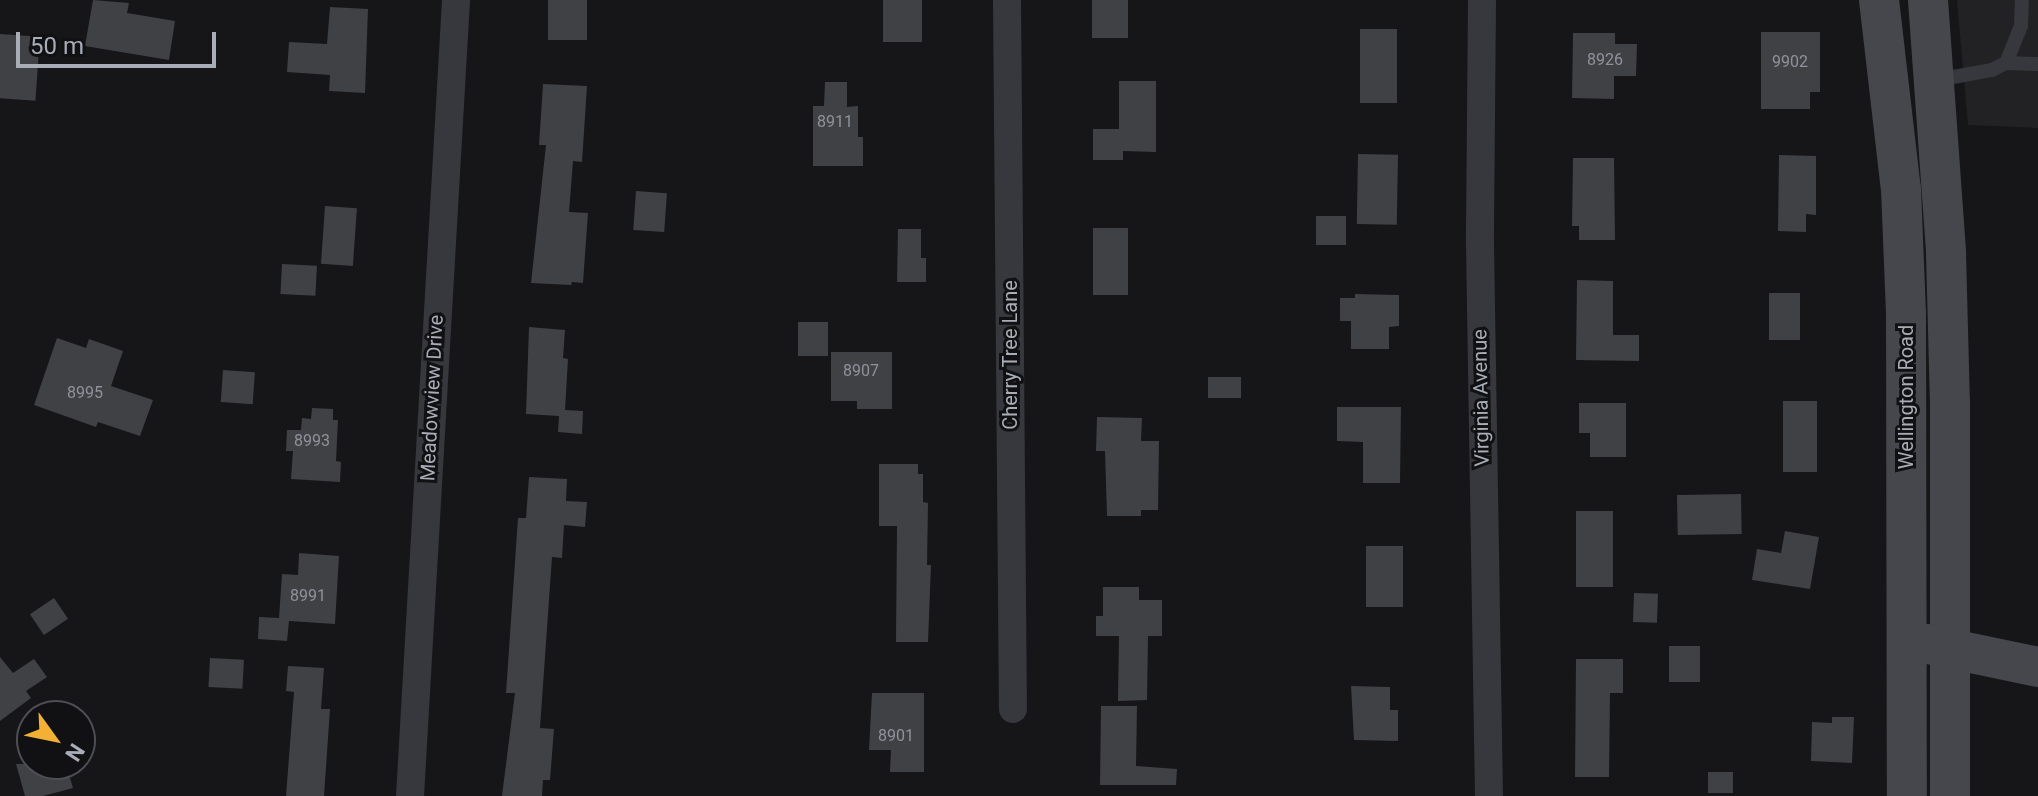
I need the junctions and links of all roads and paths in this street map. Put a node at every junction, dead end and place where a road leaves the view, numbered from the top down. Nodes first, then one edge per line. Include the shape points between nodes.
1 (456, 0) edge
2 (1007, 0) edge
3 (1482, 0) edge
4 (1879, 0) edge
5 (1928, 0) edge
6 (2022, 0) edge
7 (2006, 63) junction
8 (2038, 64) edge
9 (1935, 80) junction
10 (1908, 639) junction
11 (1952, 649) junction
12 (2038, 667) edge
13 (1013, 709) dead end
14 (410, 796) edge
15 (1489, 796) edge
16 (1907, 796) edge
17 (1950, 796) edge

1 - 14 street, Meadowview Drive
2 - 13 street, Cherry Tree Lane
3 - 15 street, Virginia Avenue via 1480,259
4 - 10 main road, Wellington Road via 1901,189
5 - 9 main road
6 - 7 lane via 2021,26
7 - 8 lane
7 - 9 lane
9 - 11 main road via 1950,371
10 - 11 main road
10 - 16 main road, Wellington Road
11 - 12 main road
11 - 17 main road

